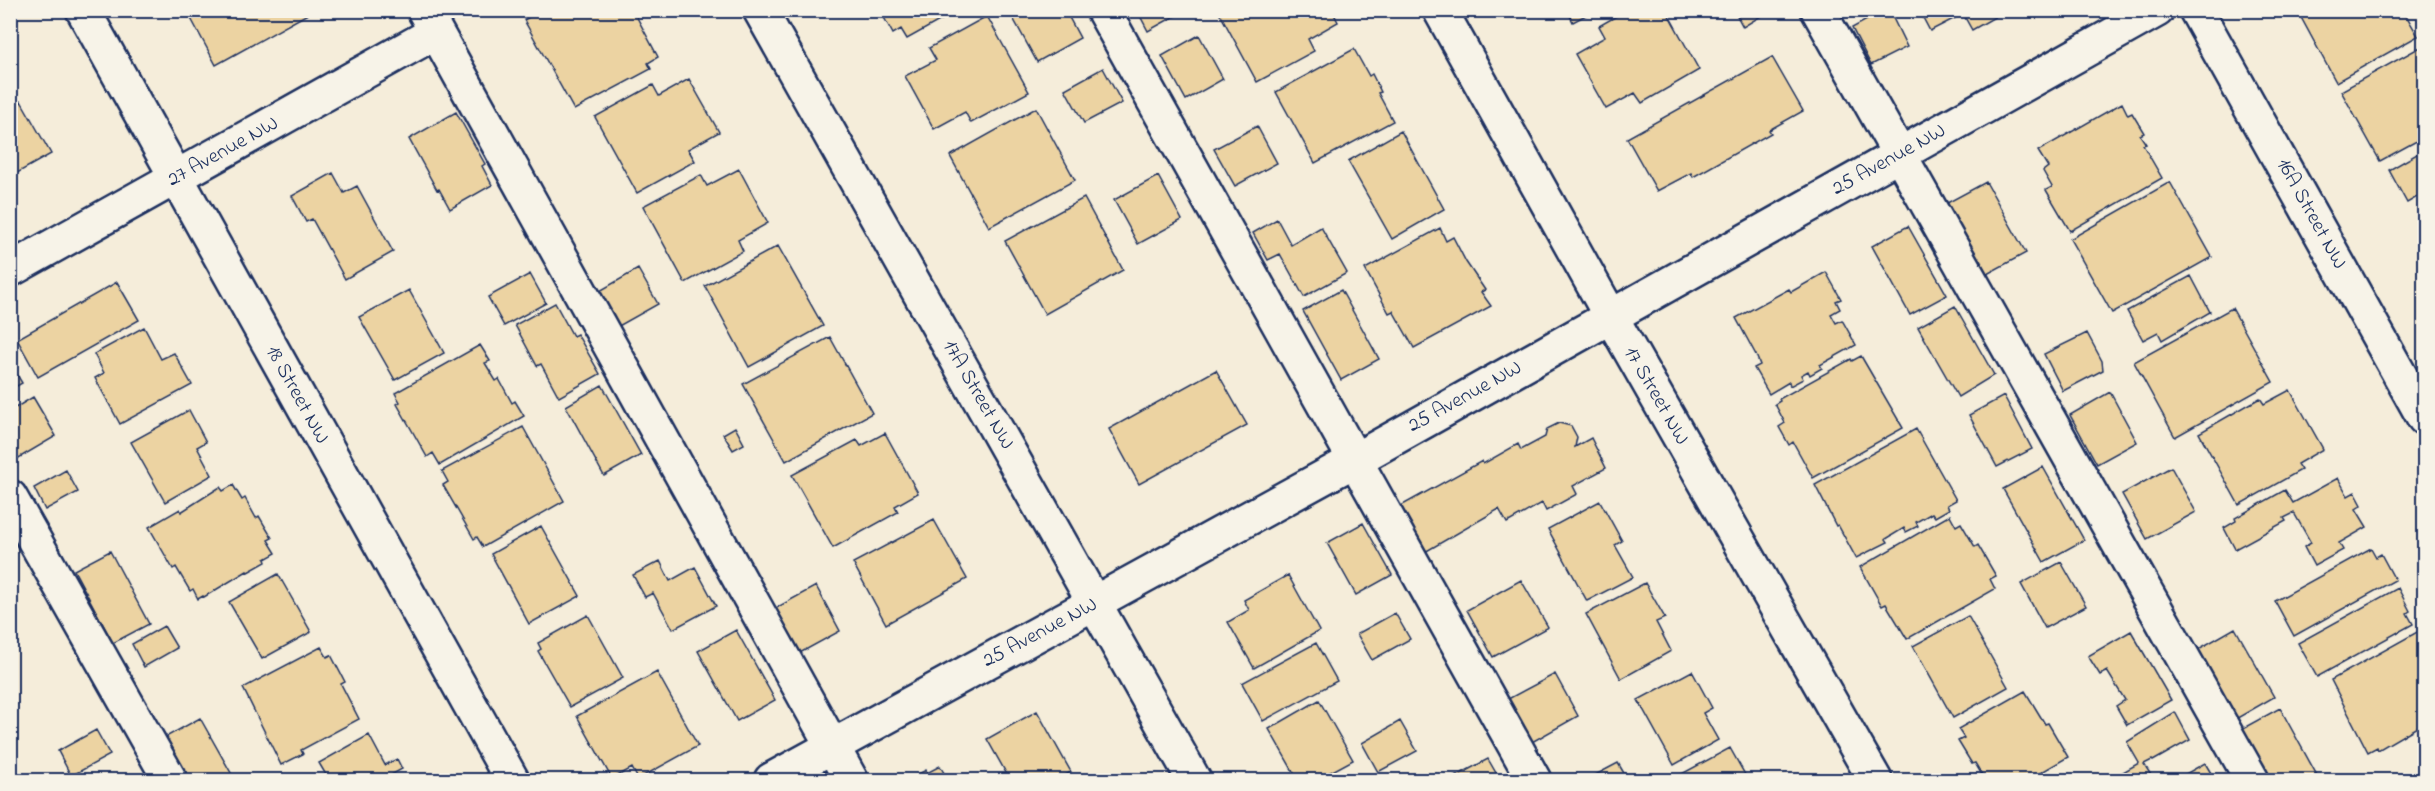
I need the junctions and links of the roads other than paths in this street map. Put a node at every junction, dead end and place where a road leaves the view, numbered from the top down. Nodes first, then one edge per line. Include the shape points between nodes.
1 (83, 10) edge
2 (760, 10) edge
3 (1103, 10) edge
4 (1440, 10) edge
5 (1818, 10) edge
6 (2157, 10) edge
7 (2196, 10) edge
8 (430, 21) edge
9 (1898, 155) junction
10 (176, 178) junction
11 (10, 270) edge
12 (1610, 315) junction
13 (2424, 418) edge
14 (1355, 460) junction
15 (10, 497) edge
16 (1096, 603) junction
17 (832, 746) junction
18 (170, 780) edge
19 (512, 780) edge
20 (771, 780) edge
21 (851, 780) edge
22 (1194, 780) edge
23 (1534, 780) edge
24 (1875, 780) edge
25 (2252, 780) edge

1 - 10 street, 18 Street NW
2 - 16 street, 17A Street NW
3 - 14 street
4 - 12 street, 17 Street NW
5 - 9 street
6 - 9 street, 25 Avenue NW
7 - 13 street, 16A Street NW
8 - 10 street, 27 Avenue NW
8 - 17 street
9 - 12 street, 25 Avenue NW
9 - 25 street
10 - 11 street, 27 Avenue NW
10 - 19 street, 18 Street NW
12 - 14 street, 25 Avenue NW
12 - 24 street, 17 Street NW
14 - 16 street, 25 Avenue NW
14 - 23 street
15 - 18 street
16 - 17 street, 25 Avenue NW
16 - 22 street, 17A Street NW
17 - 20 street, 25 Avenue NW
17 - 21 street

